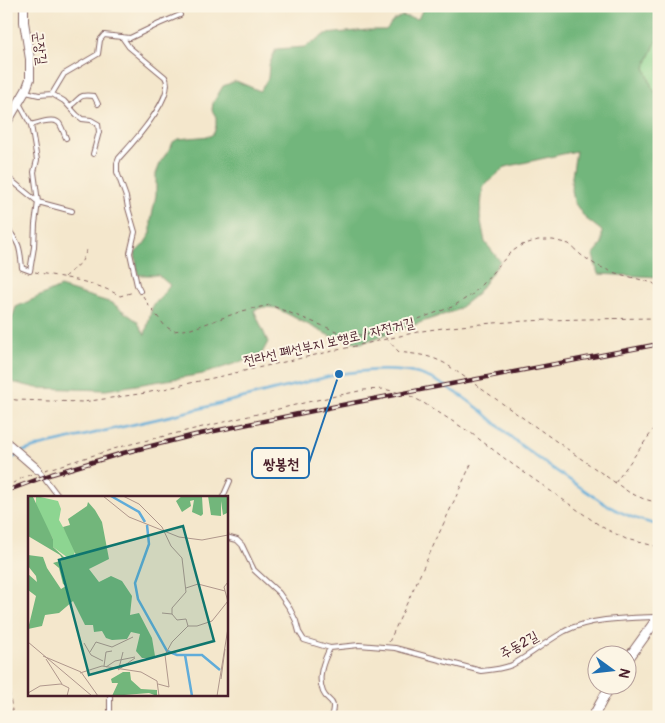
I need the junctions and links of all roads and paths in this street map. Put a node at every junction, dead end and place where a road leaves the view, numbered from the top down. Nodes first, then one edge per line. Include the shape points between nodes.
1 (24, 6) edge
2 (180, 15) dead end
3 (122, 37) junction
4 (26, 92) junction
5 (52, 94) junction
6 (19, 103) junction
7 (98, 104) dead end
8 (70, 106) junction
9 (6, 124) edge
10 (31, 125) junction
11 (66, 138) dead end
12 (93, 154) dead end
13 (6, 176) edge
14 (38, 202) junction
15 (72, 211) dead end
16 (6, 227) edge
17 (87, 250) dead end
18 (30, 271) junction
19 (63, 278) junction
20 (140, 291) junction
21 (659, 291) edge
22 (659, 318) edge
23 (379, 333) junction
24 (387, 339) junction
25 (6, 398) edge
26 (659, 422) edge
27 (7, 442) edge
28 (472, 462) dead end
29 (39, 470) junction
30 (230, 480) dead end
31 (615, 483) junction
32 (6, 487) edge
33 (58, 496) edge
34 (223, 496) edge
35 (659, 503) edge
36 (228, 538) edge
37 (659, 547) edge
38 (658, 616) edge
39 (637, 646) edge
40 (387, 647) junction
41 (330, 648) junction
42 (6, 669) edge
43 (110, 696) edge
44 (605, 696) edge
45 (13, 717) edge
46 (110, 717) edge
47 (331, 717) edge
48 (593, 717) edge

1 - 4 street, 군장길 via 30,66
2 - 3 lane via 130,38
3 - 5 lane via 103,36 98,54 64,74
3 - 20 lane via 168,83 151,120 116,163 136,232 130,253
4 - 5 lane
4 - 6 street, 군장길
5 - 8 lane
6 - 9 street, 군장길
6 - 10 lane
7 - 8 lane via 94,96 85,95
8 - 12 lane via 82,119 98,124
10 - 11 lane via 55,121
10 - 14 lane via 37,160 34,172
13 - 14 lane
14 - 15 lane
14 - 18 lane
16 - 18 lane via 19,245 22,268
17 - 19 path via 79,265
18 - 19 path
19 - 20 path via 97,285 120,296
20 - 23 path via 165,326 173,330 191,329 270,305 341,333
21 - 23 path via 653,283 596,265 569,244 538,240 510,253 473,294 452,307
22 - 24 path, 전라선 폐선부지 보행로 / 자전거길 via 533,320 454,326
23 - 24 path
24 - 25 path, 전라선 폐선부지 보행로 / 자전거길 via 146,393 84,402
24 - 31 path via 399,352 424,355 446,364
26 - 31 path
27 - 29 street
28 - 40 path
29 - 32 path
29 - 33 lane
29 - 37 path via 312,401 364,390 384,390 408,395 464,428 602,527 626,539
30 - 34 lane
31 - 35 path via 637,496
36 - 41 lane, 주동2길 via 242,545 254,570 279,593 304,640
38 - 39 street
38 - 40 lane, 주동2길 via 597,621 577,626 512,665 493,670 481,671
40 - 41 lane, 주동2길
41 - 47 lane via 322,664 321,679 324,695 333,706
42 - 45 path
43 - 46 lane
44 - 48 street

